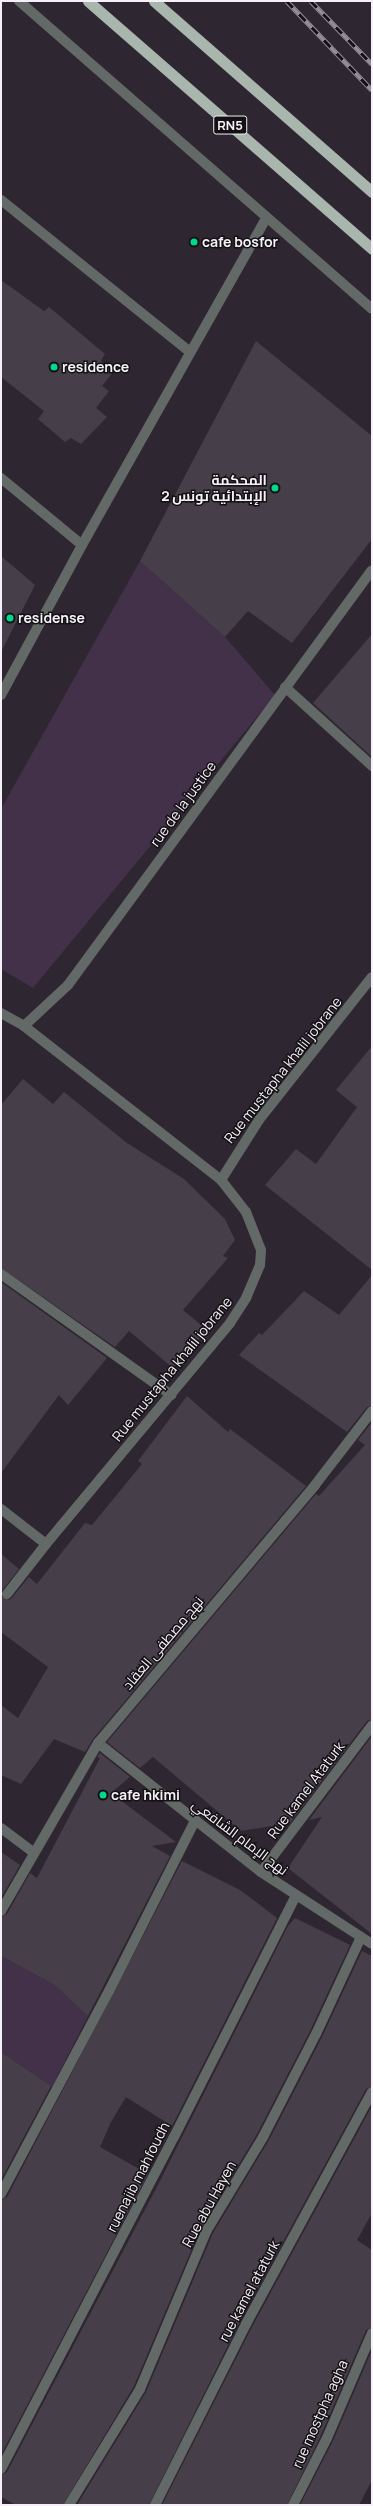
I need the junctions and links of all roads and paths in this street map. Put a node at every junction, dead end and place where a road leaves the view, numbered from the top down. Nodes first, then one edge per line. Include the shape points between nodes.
1 (19, 1) edge
2 (88, 1) edge
3 (154, 1) edge
4 (372, 192) edge
5 (1, 200) edge
6 (266, 218) junction
7 (372, 249) edge
8 (372, 309) edge
9 (190, 352) junction
10 (1, 478) edge
11 (82, 545) junction
12 (372, 570) edge
13 (285, 687) junction
14 (1, 695) edge
15 (372, 766) edge
16 (372, 977) edge
17 (1, 1013) edge
18 (24, 1026) junction
19 (221, 1180) junction
20 (1, 1274) edge
21 (172, 1395) junction
22 (372, 1411) edge
23 (1, 1510) edge
24 (46, 1544) junction
25 (7, 1594) dead end
26 (372, 1725) edge
27 (98, 1743) junction
28 (195, 1821) junction
29 (1, 1828) edge
30 (34, 1852) junction
31 (261, 1872) junction
32 (296, 1895) junction
33 (1, 1911) edge
34 (361, 1937) junction
35 (372, 1944) edge
36 (372, 2092) edge
37 (1, 2194) edge
38 (372, 2333) edge
39 (1, 2469) edge
40 (69, 2505) edge
41 (155, 2505) edge
42 (293, 2505) edge

1 - 6 street
2 - 7 highway, RN5
3 - 4 highway
5 - 9 street
6 - 8 street
6 - 9 street
9 - 11 street
10 - 11 street
11 - 14 street
12 - 13 street, rue de la justice
13 - 15 street
13 - 18 street, rue de la justice via 68,985
16 - 19 street, Rue mustapha khalil jobrane via 259,1120
17 - 18 street
18 - 19 street
19 - 21 street, Rue mustapha khalil jobrane via 246,1212 261,1250 260,1265 246,1298 230,1323
20 - 21 street
21 - 24 street, Rue mustapha khalil jobrane
22 - 27 street, نهج مصطفى العقاد via 315,1485
23 - 24 street
24 - 25 street, Rue mustapha khalil jobrane
26 - 31 street, Rue kamel Ataturk
27 - 28 street, نهج الإمام الشافعي
27 - 30 street, نهج مصطفى العقاد
28 - 31 street, نهج الإمام الشافعي
28 - 37 street via 109,1991
29 - 30 street
30 - 33 street, نهج مصطفى العقاد
31 - 32 street, نهج الإمام الشافعي
32 - 34 street, نهج الإمام الشافعي
32 - 39 street, ruenajib mahfoudh via 174,2137
34 - 35 street, نهج الإمام الشافعي
34 - 40 street, Rue abu Hayen via 316,2034 263,2137 208,2230 140,2389
36 - 41 street, rue kamel ataturk via 246,2324
38 - 42 street, rue mostpha agha via 327,2438

